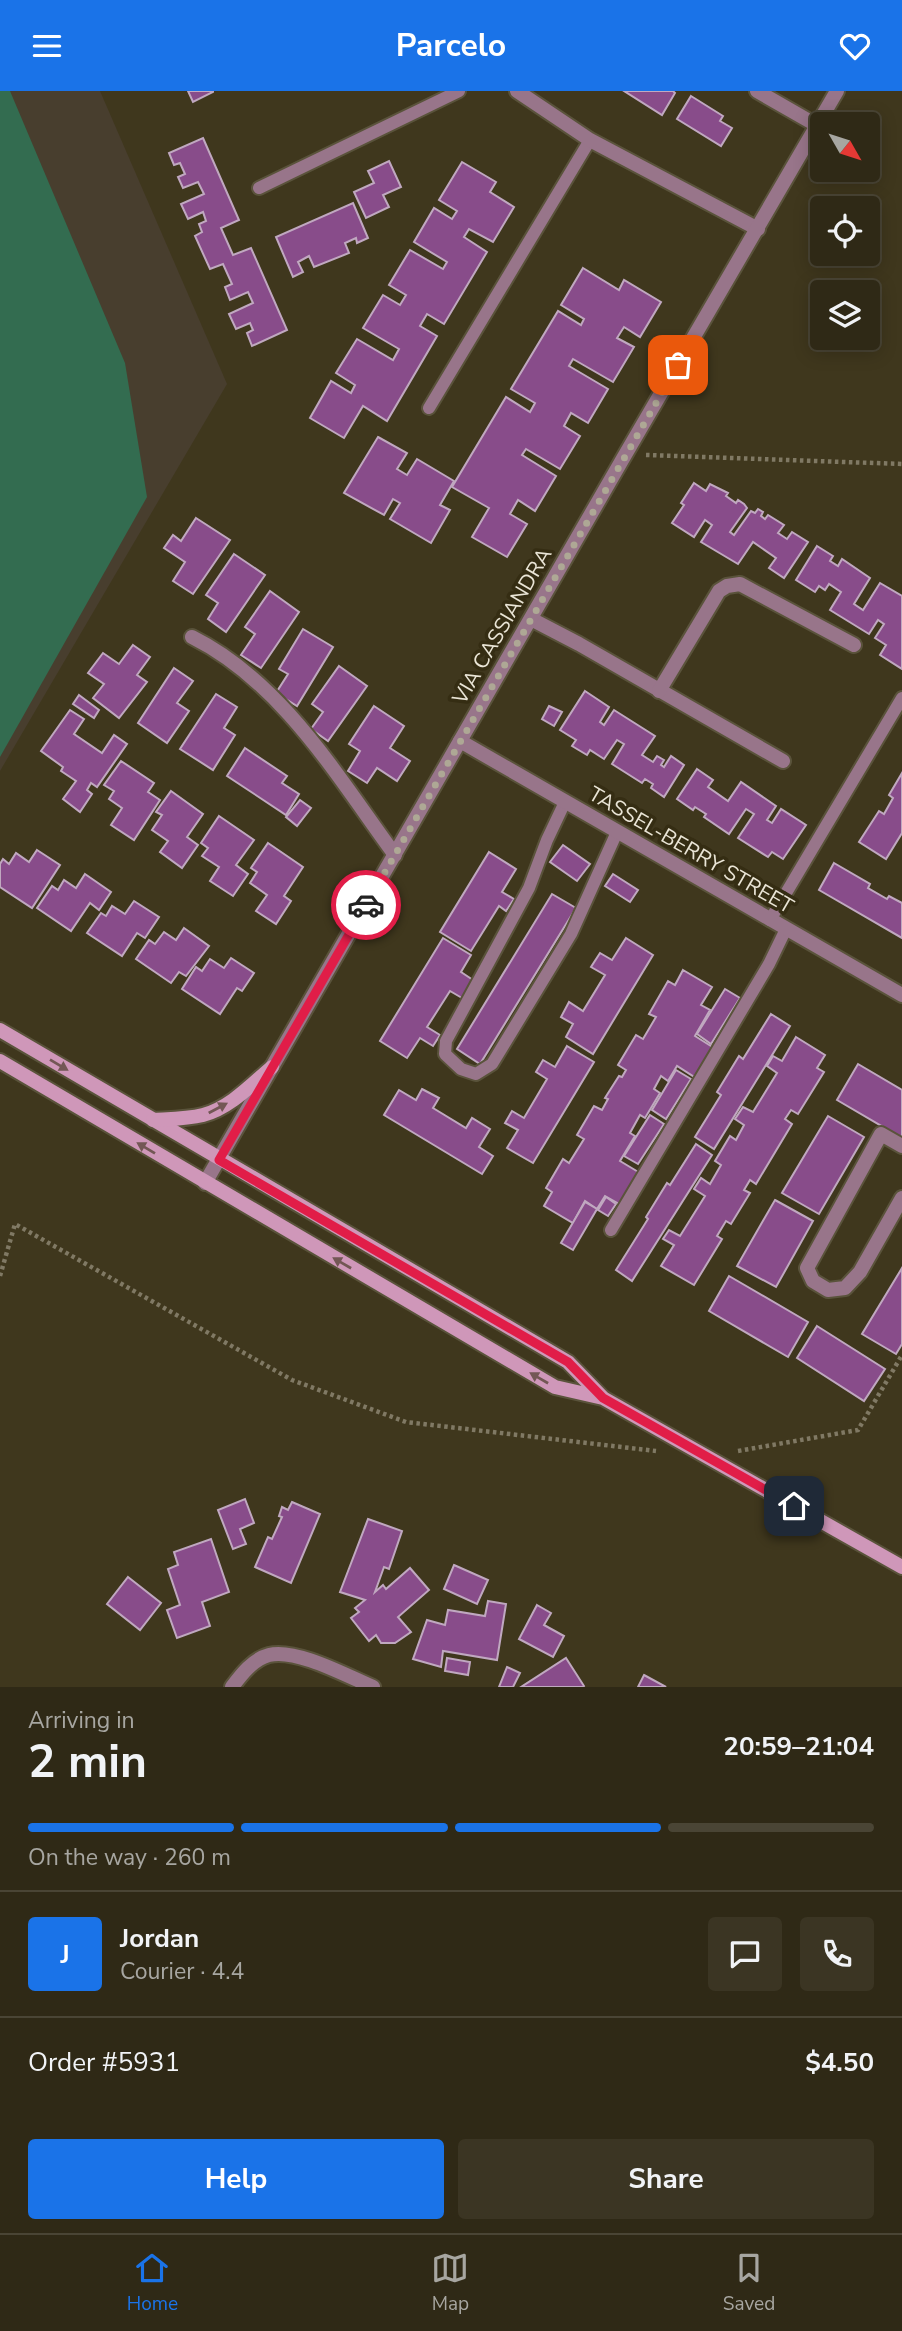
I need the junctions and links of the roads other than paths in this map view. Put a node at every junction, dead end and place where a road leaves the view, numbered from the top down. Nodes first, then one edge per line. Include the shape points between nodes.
1 (458, 91) edge
2 (517, 91) edge
3 (757, 91) edge
4 (837, 91) edge
5 (826, 112) edge
6 (810, 121) edge
7 (590, 140) junction
8 (810, 140) edge
9 (259, 188) dead end
10 (758, 229) junction
11 (429, 408) dead end
12 (531, 619) junction
13 (192, 637) dead end
14 (854, 645) dead end
15 (659, 691) junction
16 (902, 698) edge
17 (460, 741) junction
18 (783, 761) dead end
19 (565, 802) junction
20 (617, 832) junction
21 (395, 855) junction
22 (770, 920) junction
23 (786, 929) junction
24 (902, 995) edge
25 (0, 1030) edge
26 (0, 1061) edge
27 (272, 1067) junction
28 (152, 1120) junction
29 (902, 1146) edge
30 (219, 1160) junction
31 (205, 1183) junction
32 (902, 1198) edge
33 (611, 1230) dead end
34 (603, 1398) junction
35 (902, 1567) edge
36 (232, 1687) edge
37 (373, 1687) edge

1 - 9 lane
2 - 7 street
3 - 6 street
4 - 5 street, VIA CASSIANDRA
7 - 10 street
7 - 11 lane
8 - 10 street, VIA CASSIANDRA
10 - 12 street, VIA CASSIANDRA
12 - 15 street
12 - 17 street, VIA CASSIANDRA
13 - 21 street via 218,650 278,703
14 - 15 street via 740,584 727,586 719,591
15 - 18 street
16 - 22 lane
17 - 19 street, TASSEL-BERRY STREET
17 - 21 street, VIA CASSIANDRA
19 - 20 street, TASSEL-BERRY STREET
19 - 20 lane via 529,888 446,1041 445,1054 461,1069 476,1074 492,1064 571,934
20 - 22 street, TASSEL-BERRY STREET
21 - 27 street, VIA CASSIANDRA
22 - 23 street, TASSEL-BERRY STREET
23 - 24 street, TASSEL-BERRY STREET
23 - 33 lane
25 -> 28 street
31 -> 26 street
28 -> 27 street via 189,1118 221,1108
27 - 30 street, VIA CASSIANDRA
28 - 30 street
29 - 32 street via 881,1134 807,1268 813,1281 828,1290 845,1288 860,1272
30 - 31 street, VIA CASSIANDRA
30 - 34 street via 568,1362
34 -> 31 street via 555,1387
34 - 35 street
36 - 37 street via 255,1662 282,1654

